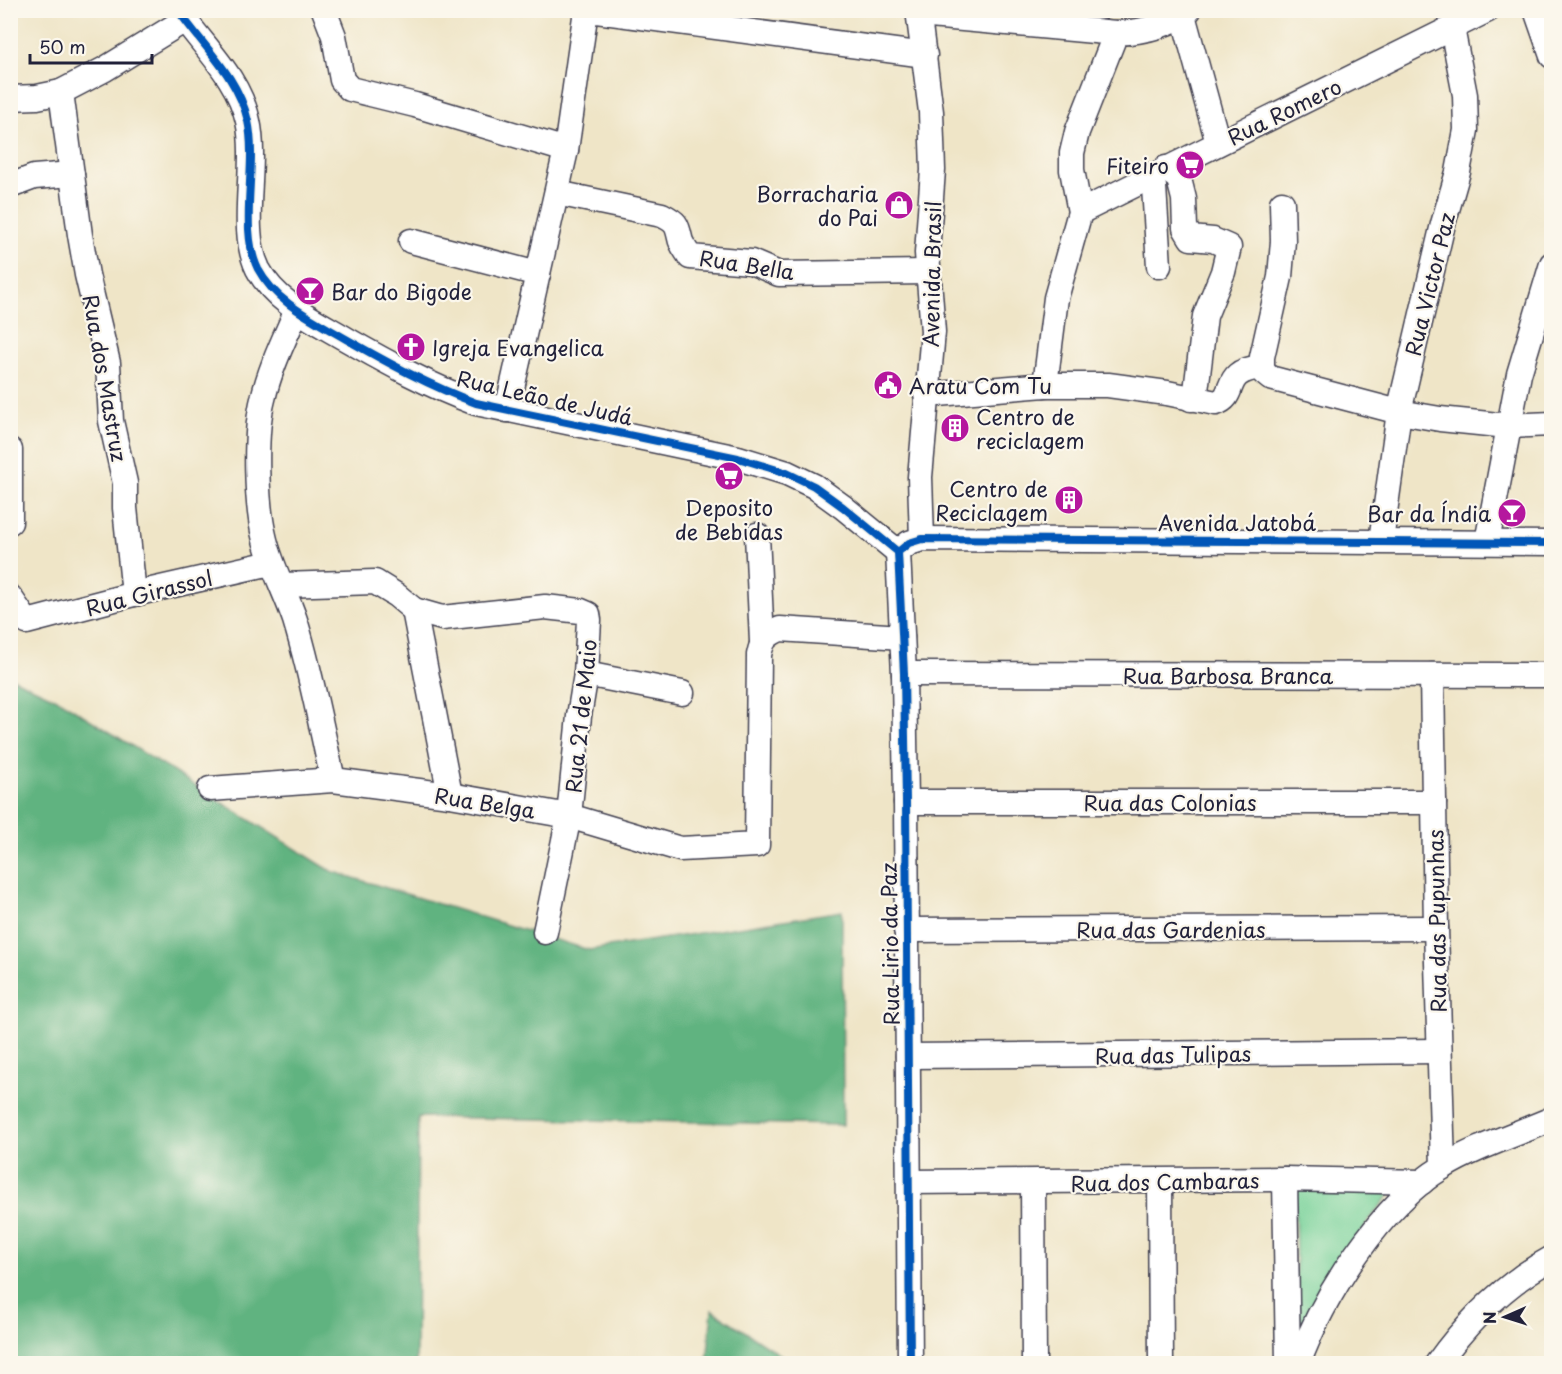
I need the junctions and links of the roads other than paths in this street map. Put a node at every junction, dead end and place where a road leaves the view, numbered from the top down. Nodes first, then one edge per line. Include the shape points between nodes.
1 (324, 10) edge
2 (587, 10) edge
3 (1488, 10) edge
4 (1536, 10) edge
5 (918, 13) edge
6 (1186, 13) edge
7 (182, 15) edge
8 (1452, 28) junction
9 (1116, 33) junction
10 (925, 55) junction
11 (1551, 56) edge
12 (61, 92) junction
13 (10, 98) edge
14 (1218, 143) junction
15 (566, 150) junction
16 (1159, 172) junction
17 (72, 174) junction
18 (10, 186) edge
19 (556, 193) junction
20 (1282, 203) dead end
21 (1080, 212) junction
22 (411, 241) dead end
23 (1551, 264) edge
24 (1159, 266) dead end
25 (927, 272) junction
26 (538, 274) junction
27 (297, 310) junction
28 (1262, 367) junction
29 (1045, 385) junction
30 (926, 396) junction
31 (1191, 399) junction
32 (507, 410) junction
33 (1399, 412) junction
34 (1551, 424) edge
35 (1509, 426) junction
36 (10, 450) edge
37 (10, 522) edge
38 (757, 535) dead end
39 (922, 539) junction
40 (1381, 541) junction
41 (1487, 542) junction
42 (1551, 543) edge
43 (898, 552) junction
44 (271, 563) junction
45 (282, 585) junction
46 (134, 594) junction
47 (10, 597) edge
48 (414, 610) junction
49 (902, 636) junction
50 (762, 642) junction
51 (586, 674) junction
52 (904, 674) junction
53 (1432, 675) junction
54 (1551, 675) edge
55 (682, 693) dead end
56 (333, 780) junction
57 (210, 789) dead end
58 (450, 795) junction
59 (906, 802) junction
60 (1434, 802) junction
61 (569, 816) junction
62 (1436, 928) junction
63 (906, 930) junction
64 (545, 932) dead end
65 (1439, 1051) junction
66 (908, 1056) junction
67 (1551, 1119) edge
68 (1443, 1167) junction
69 (1285, 1179) junction
70 (1160, 1181) junction
71 (909, 1182) junction
72 (1033, 1182) junction
73 (1422, 1182) junction
74 (1551, 1258) edge
75 (910, 1364) edge
76 (1034, 1364) edge
77 (1161, 1364) edge
78 (1288, 1364) edge
79 (1298, 1364) edge
80 (1437, 1364) edge

1 - 15 street via 334,36 342,80 350,90
2 - 10 street
2 - 15 street
3 - 8 street, Rua Romero
4 - 11 street
5 - 9 street
5 - 10 street, Avenida Brasil
6 - 9 street via 1161,26
6 - 14 street
7 - 12 street via 105,69
7 - 27 street, Rua Leão de Judá via 231,77 240,96 252,150 251,245 258,268 272,289
8 - 14 street, Rua Romero
8 - 33 street, Rua Victor Paz via 1465,95 1466,130
9 - 21 street via 1072,153
10 - 25 street, Avenida Brasil via 933,170
12 - 13 street
12 - 17 street, Rua dos Mastruz
14 - 16 street, Rua Romero
15 - 19 street
16 - 21 street, Rua Romero
16 - 24 street via 1154,187
16 - 31 street via 1179,179 1185,228 1191,238 1213,240 1229,247 1205,316 1196,391
17 - 18 street via 34,177
17 - 46 street, Rua dos Mastruz via 87,275 108,363 111,421 125,483
19 - 25 street, Rua Bella via 662,215 679,229 680,240 690,257 751,262 779,274
19 - 26 street
20 - 28 street via 1280,277
21 - 29 street via 1056,298
22 - 26 street
23 - 35 street via 1519,374
25 - 30 street, Avenida Brasil via 933,332
26 - 32 street
27 - 32 street, Rua Leão de Judá via 394,367 446,392
27 - 44 street via 262,402 258,500
28 - 31 street via 1238,373 1222,401
28 - 33 street via 1270,378
29 - 30 street
29 - 31 street via 1108,385
30 - 39 street, Avenida Brasil via 920,477
32 - 43 street, Rua Leão de Judá via 738,458 787,472 824,493
33 - 35 street
33 - 40 street, Rua Victor Paz
34 - 35 street
35 - 41 street
36 - 37 street
38 - 50 street
39 - 40 street, Avenida Jatobá
39 - 43 street
40 - 41 street, Avenida Jatobá
41 - 42 street, Avenida Jatobá
43 - 49 street, Rua Lirio da Paz
44 - 45 street
44 - 46 street, Rua Girassol
45 - 48 street via 375,582
45 - 56 street via 296,622
46 - 47 street, Rua Girassol via 27,622
48 - 51 street, Rua 21 de Maio via 442,618 545,607 581,610 590,620
48 - 58 street
49 - 50 street via 780,629
49 - 52 street, Rua Lirio da Paz
50 - 61 street, Rua Belga via 757,845 680,849
51 - 55 street
51 - 61 street, Rua 21 de Maio
52 - 53 street, Rua Barbosa Branca
52 - 59 street, Rua Lirio da Paz
53 - 54 street, Rua Barbosa Branca
53 - 60 street, Rua das Pupunhas
56 - 57 street, Rua Belga
56 - 58 street, Rua Belga
58 - 61 street, Rua Belga
59 - 60 street, Rua das Colonias
59 - 63 street, Rua Lirio da Paz
60 - 62 street, Rua das Pupunhas
61 - 64 street, Rua 21 de Maio
62 - 63 street, Rua das Gardenias
62 - 65 street, Rua das Pupunhas
63 - 66 street, Rua Lirio da Paz
65 - 66 street, Rua das Tulipas
65 - 68 street, Rua das Pupunhas
66 - 71 street, Rua Lirio da Paz
67 - 68 street
68 - 73 street
69 - 70 street, Rua dos Cambaras
69 - 73 street, Rua dos Cambaras
69 - 78 street
70 - 72 street, Rua dos Cambaras
70 - 77 street
71 - 72 street, Rua dos Cambaras
71 - 75 street, Rua Lirio da Paz
72 - 76 street
73 - 79 street via 1372,1233 1306,1340
74 - 80 street via 1469,1323

